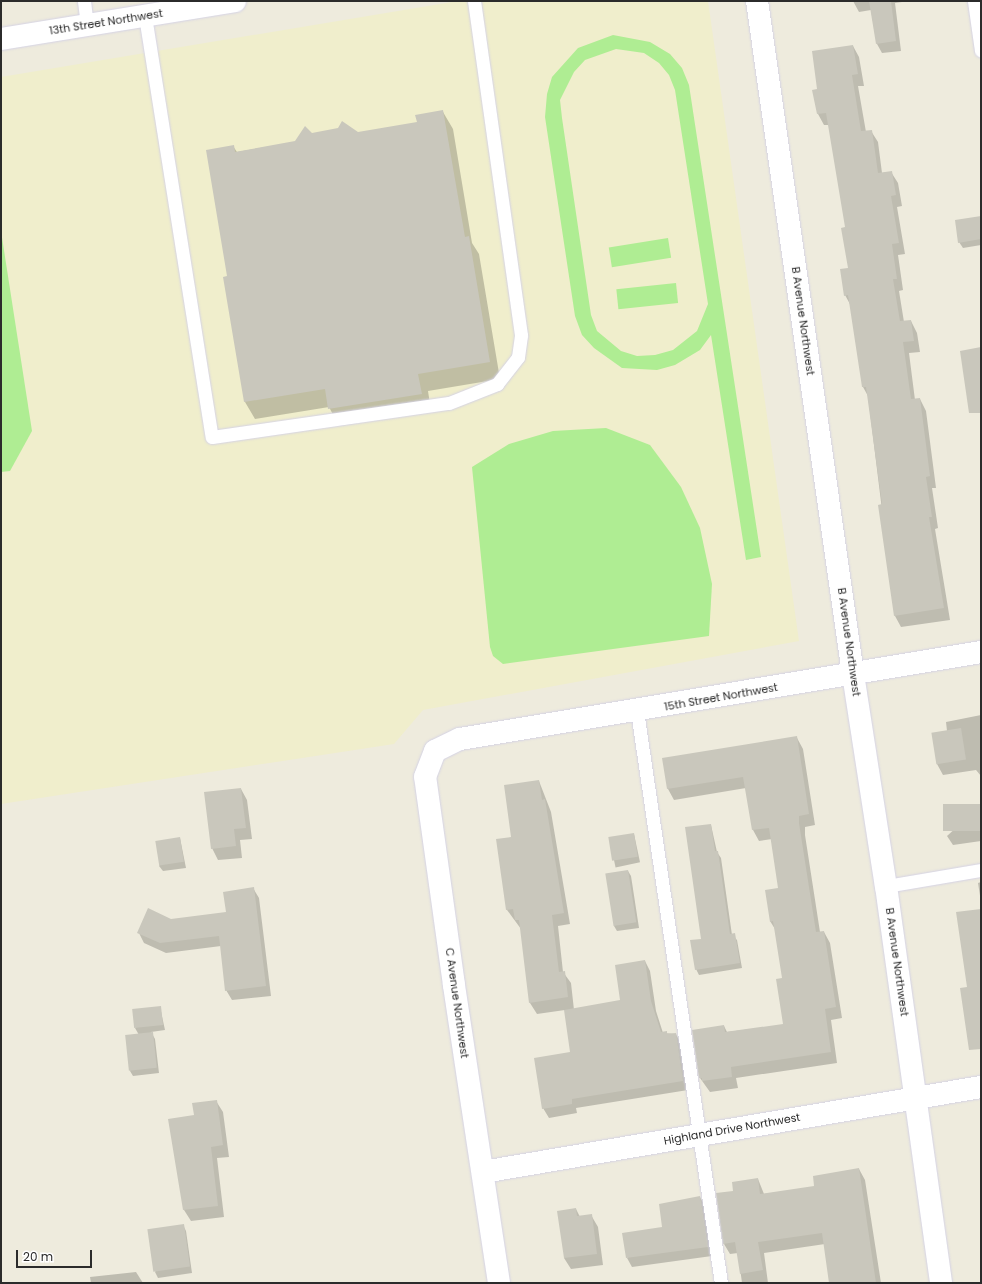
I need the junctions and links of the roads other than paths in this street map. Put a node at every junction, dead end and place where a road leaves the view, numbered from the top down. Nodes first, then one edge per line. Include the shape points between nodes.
1 (84, 1) edge
2 (235, 1) edge
3 (474, 1) edge
4 (757, 1) edge
5 (974, 1) edge
6 (145, 16) junction
7 (87, 25) junction
8 (1, 39) edge
9 (981, 51) edge
10 (981, 652) edge
11 (853, 674) junction
12 (637, 711) junction
13 (460, 738) joint
14 (981, 870) edge
15 (886, 886) junction
16 (981, 1087) edge
17 (915, 1098) junction
18 (700, 1134) junction
19 (483, 1172) junction
20 (499, 1283) edge
21 (721, 1283) edge
22 (941, 1283) edge

1 - 7 lane
2 - 6 street, 13th Street Northwest
3 - 6 lane via 521,335 518,357 496,384 449,403 212,437
4 - 11 street, B Avenue Northwest
5 - 9 lane
6 - 7 street, 13th Street Northwest
7 - 8 street, 13th Street Northwest
10 - 11 street, 15th Street Northwest
11 - 12 street, 15th Street Northwest
11 - 15 street, B Avenue Northwest
12 - 13 street, 15th Street Northwest
12 - 18 lane
13 - 19 street, C Avenue Northwest via 436,751 425,777
14 - 15 lane
15 - 17 street, B Avenue Northwest
16 - 17 street, Highland Drive Northwest
17 - 18 street, Highland Drive Northwest
17 - 22 street, B Avenue Northwest
18 - 19 street, Highland Drive Northwest
18 - 21 lane
19 - 20 street, C Avenue Northwest

